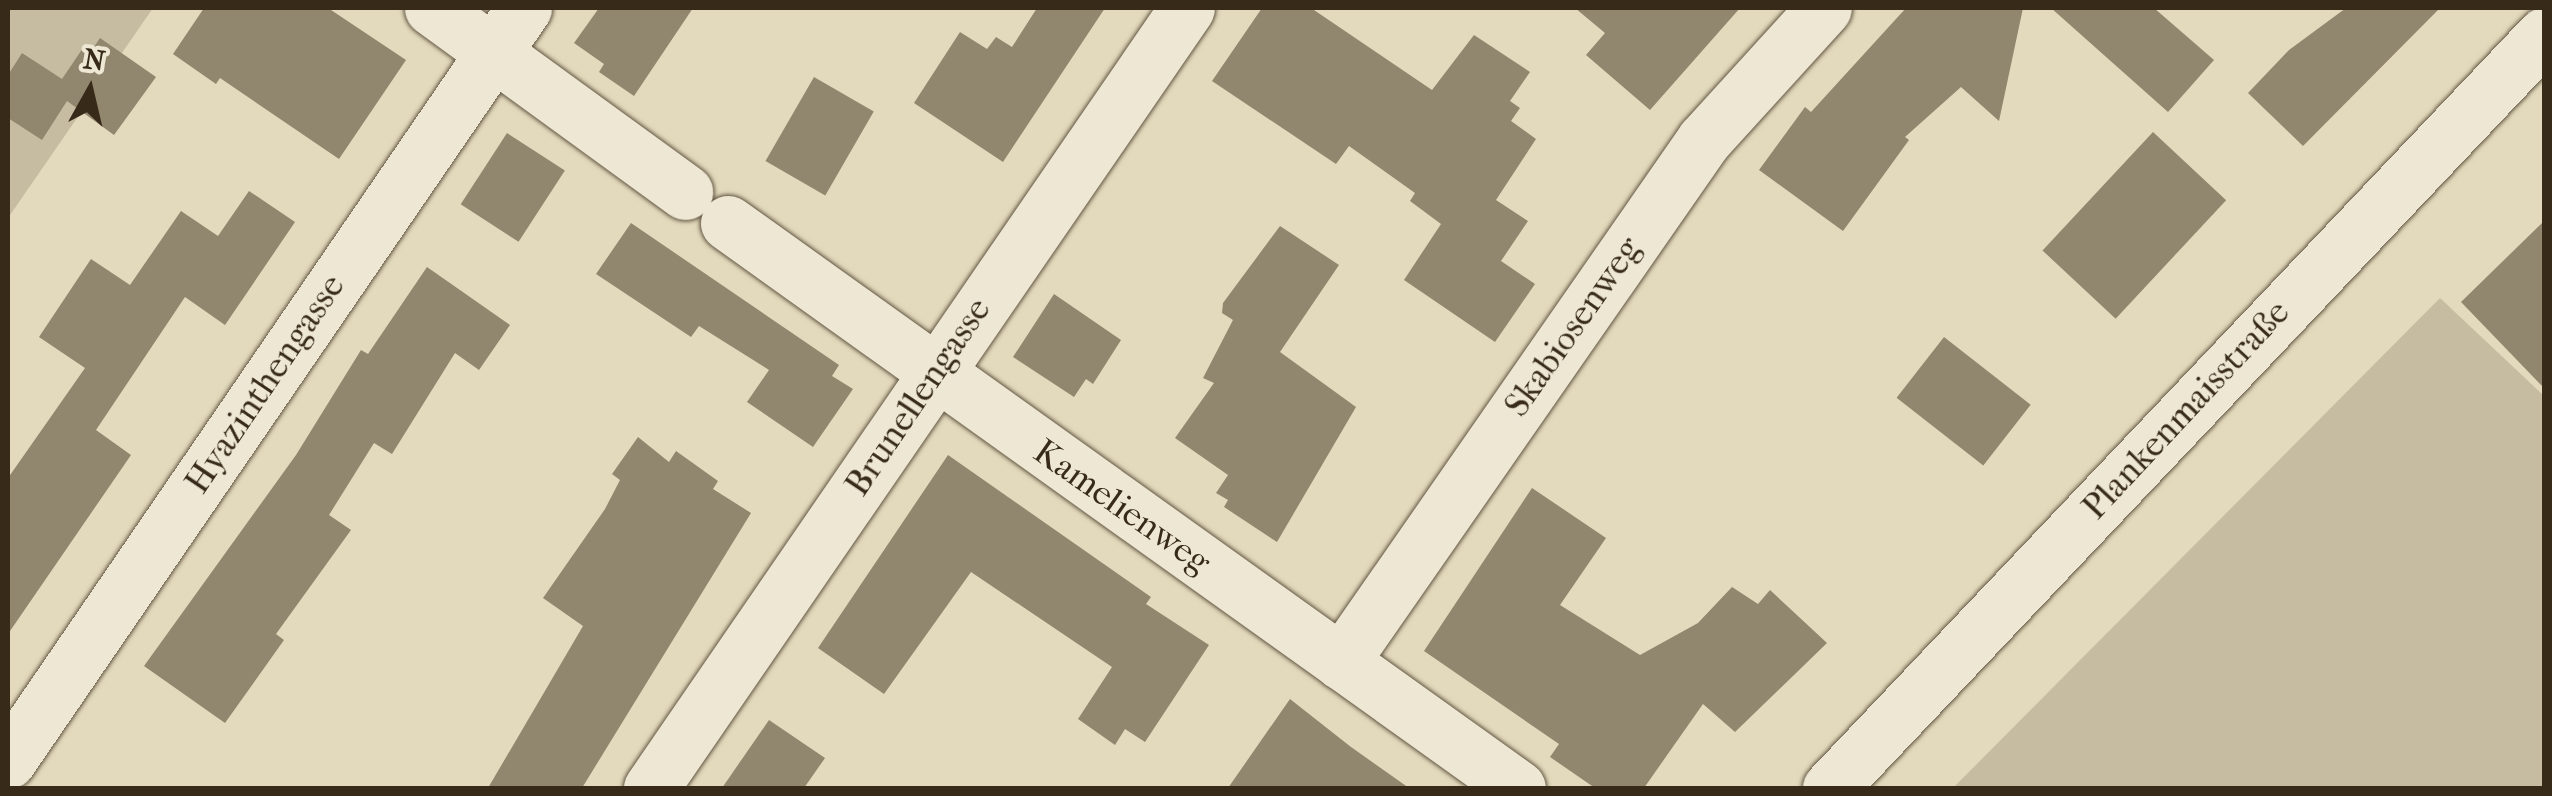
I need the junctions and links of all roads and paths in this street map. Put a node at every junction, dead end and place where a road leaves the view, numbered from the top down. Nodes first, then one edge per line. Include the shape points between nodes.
1 (432, 8) edge
2 (1187, 8) edge
3 (1824, 8) edge
4 (509, 29) edge
5 (2544, 35) edge
6 (934, 374) junction
7 (1341, 662) junction
8 (8, 761) edge
9 (652, 788) edge
10 (1518, 788) edge
11 (1830, 788) edge

1 - 4 street, Kamelienweg
2 - 6 street, Brunellengasse
3 - 7 street, Skabiosenweg via 1704,140
4 - 6 street, Kamelienweg via 706,207
4 - 8 street, Hyazinthengasse
5 - 11 street, Plankenmaisstraße
6 - 7 street, Kamelienweg
6 - 9 street, Brunellengasse
7 - 10 street, Kamelienweg

